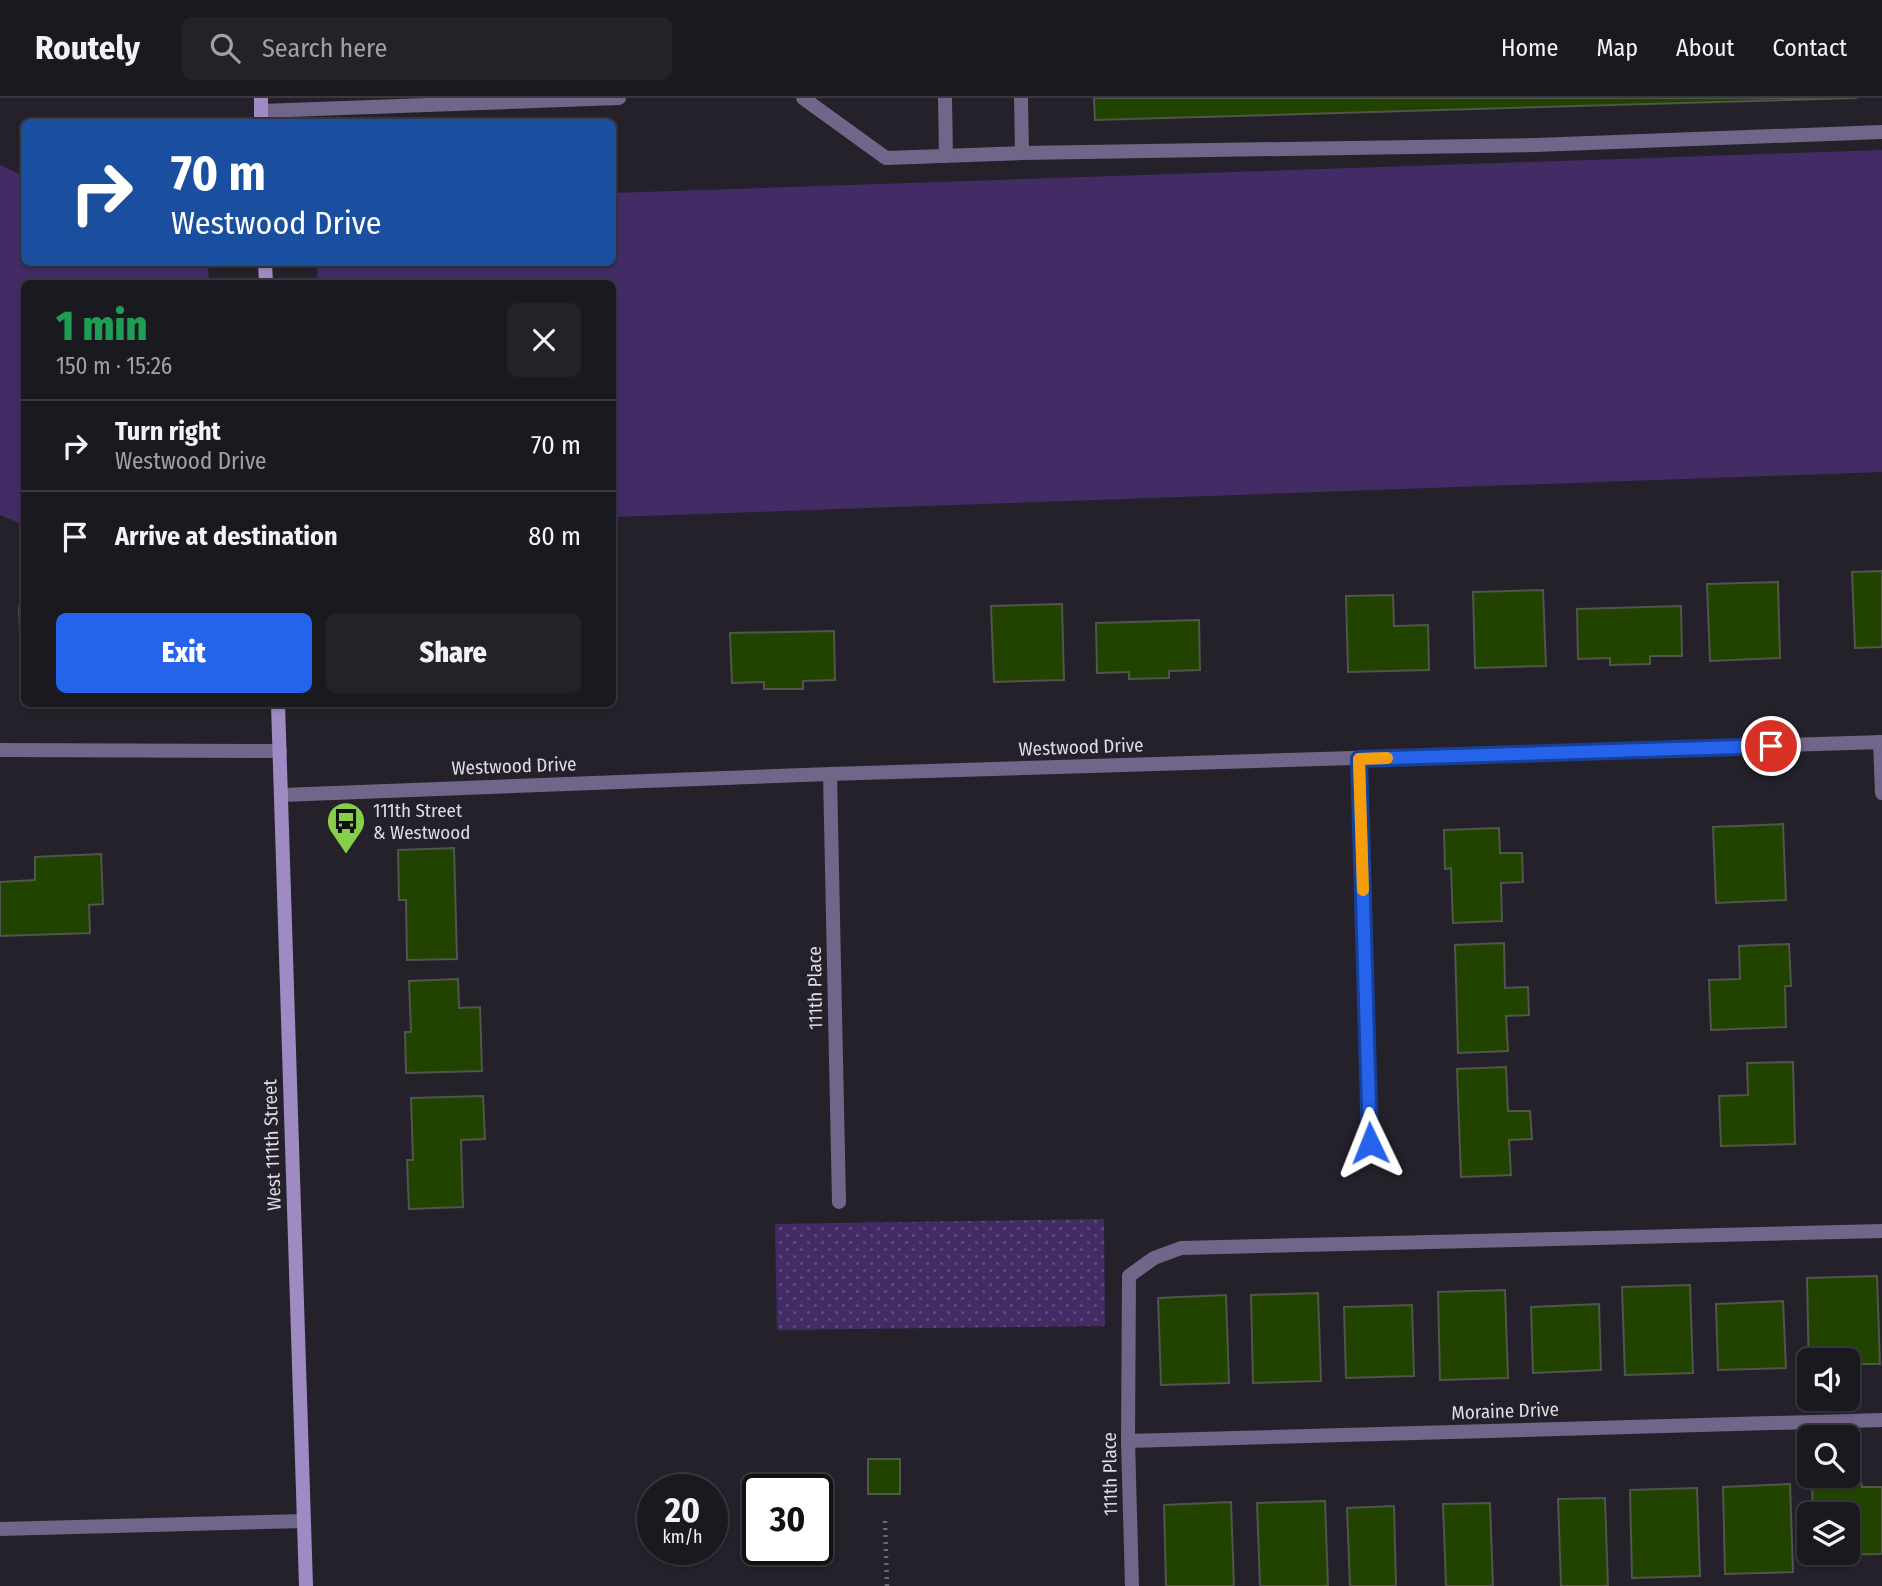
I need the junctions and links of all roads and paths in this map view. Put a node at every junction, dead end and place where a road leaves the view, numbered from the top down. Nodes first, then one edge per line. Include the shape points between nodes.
1 (619, 98) edge
2 (803, 98) edge
3 (945, 98) edge
4 (1021, 98) edge
5 (261, 111) edge
6 (1882, 132) edge
7 (1022, 153) junction
8 (946, 156) junction
9 (278, 707) edge
10 (1881, 742) edge
11 (0, 750) edge
12 (280, 751) junction
13 (1359, 759) junction
14 (830, 774) junction
15 (1882, 793) edge
16 (282, 794) junction
17 (1370, 1143) dead end
18 (839, 1202) dead end
19 (1882, 1231) edge
20 (1882, 1420) edge
21 (1128, 1441) junction
22 (303, 1521) junction
23 (885, 1521) dead end
24 (0, 1529) edge
25 (306, 1586) edge
26 (887, 1586) edge
27 (1132, 1586) edge

1 - 5 street
2 - 8 street via 886,158
3 - 8 street
4 - 7 street
6 - 7 street via 1536,145
7 - 8 street
9 - 12 main road, West 111th Street
10 - 13 street, Westwood Drive
10 - 15 street
11 - 12 street
12 - 16 main road, West 111th Street
13 - 14 street, Westwood Drive
13 - 17 street
14 - 16 street, Westwood Drive
14 - 18 street, 111th Place
16 - 22 main road, West 111th Street
19 - 21 street, 111th Place via 1181,1248 1154,1258 1129,1276
20 - 21 street, Moraine Drive
21 - 27 street, 111th Place
22 - 24 street
22 - 25 main road, West 111th Street
23 - 26 path

